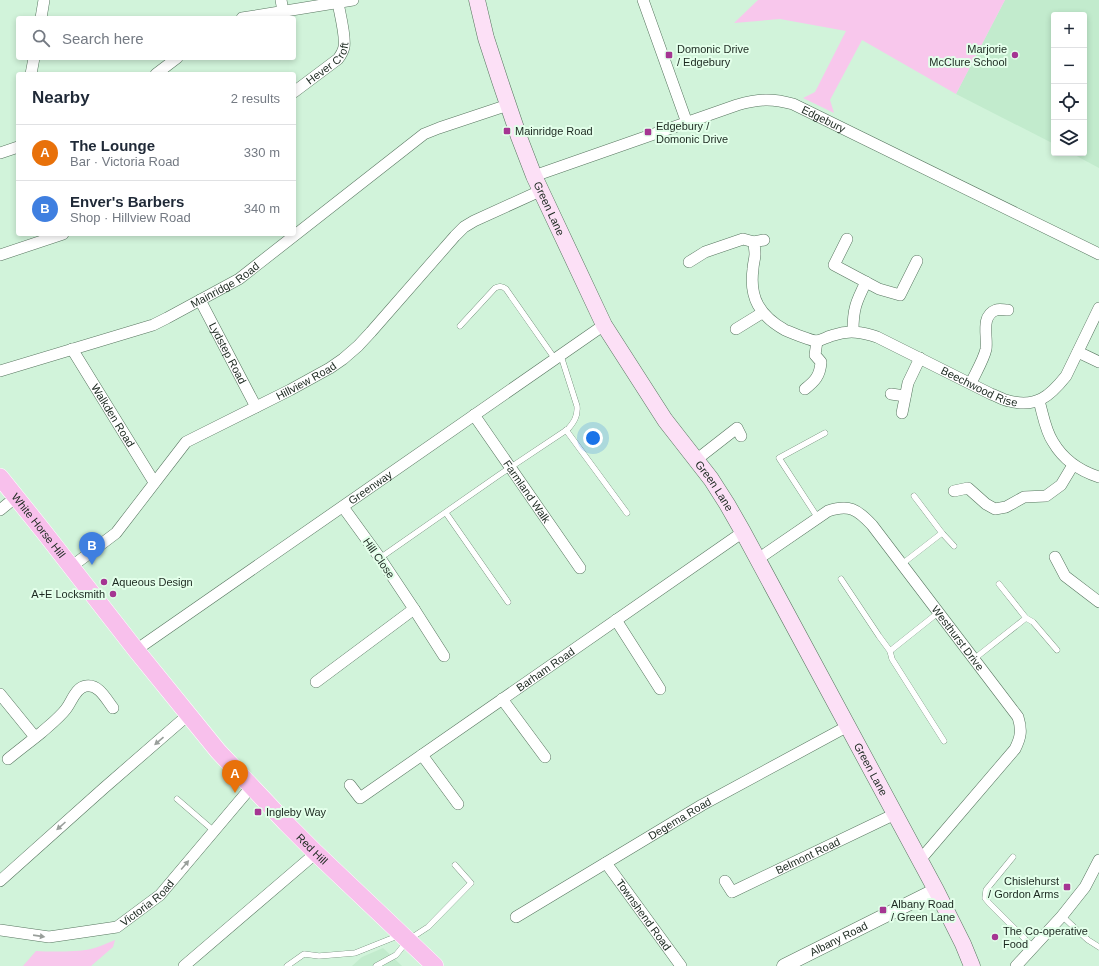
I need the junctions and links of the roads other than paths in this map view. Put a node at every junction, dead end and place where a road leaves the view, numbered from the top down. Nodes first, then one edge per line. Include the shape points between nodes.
1 (44, 0) edge
2 (353, 0) edge
3 (477, 0) edge
4 (643, 0) edge
5 (338, 3) junction
6 (282, 6) edge
7 (41, 16) edge
8 (249, 16) edge
9 (34, 60) edge
10 (174, 60) edge
11 (31, 72) edge
12 (159, 72) edge
13 (296, 90) edge
14 (508, 105) junction
15 (687, 123) junction
16 (16, 148) edge
17 (0, 153) edge
18 (534, 176) junction
19 (540, 191) junction
20 (296, 234) edge
21 (57, 236) edge
22 (294, 236) edge
23 (847, 239) dead end
24 (1099, 254) edge
25 (0, 255) edge
26 (917, 261) dead end
27 (689, 262) dead end
28 (866, 282) junction
29 (200, 300) junction
30 (1099, 308) edge
31 (1008, 310) dead end
32 (762, 313) junction
33 (604, 325) junction
34 (460, 326) dead end
35 (736, 329) dead end
36 (853, 331) junction
37 (817, 341) junction
38 (72, 349) junction
39 (1078, 352) junction
40 (558, 357) junction
41 (920, 358) junction
42 (1099, 362) edge
43 (0, 371) edge
44 (971, 383) junction
45 (805, 389) dead end
46 (891, 394) dead end
47 (905, 396) junction
48 (1039, 400) junction
49 (256, 407) junction
50 (902, 413) dead end
51 (474, 415) junction
52 (738, 429) dead end
53 (566, 430) junction
54 (825, 433) dead end
55 (696, 460) junction
56 (1073, 465) junction
57 (511, 467) junction
58 (0, 477) edge
59 (1099, 477) edge
60 (154, 482) junction
61 (954, 491) dead end
62 (914, 496) dead end
63 (16, 497) junction
64 (343, 507) junction
65 (0, 510) edge
66 (446, 513) junction
67 (627, 513) dead end
68 (818, 518) junction
69 (743, 532) junction
70 (942, 533) junction
71 (954, 546) dead end
72 (1054, 557) dead end
73 (380, 558) junction
74 (758, 559) junction
75 (902, 564) junction
76 (71, 567) junction
77 (580, 568) dead end
78 (842, 579) dead end
79 (999, 584) dead end
80 (508, 602) dead end
81 (1099, 602) edge
82 (414, 609) junction
83 (939, 612) junction
84 (1026, 618) junction
85 (616, 620) junction
86 (136, 650) junction
87 (1057, 650) dead end
88 (890, 651) junction
89 (444, 656) dead end
90 (974, 659) junction
91 (316, 682) dead end
92 (660, 688) dead end
93 (0, 694) edge
94 (502, 699) junction
95 (113, 708) dead end
96 (188, 715) junction
97 (848, 726) junction
98 (35, 737) junction
99 (944, 741) dead end
100 (422, 755) junction
101 (545, 757) dead end
102 (8, 759) dead end
103 (350, 785) dead end
104 (252, 786) junction
105 (178, 799) dead end
106 (458, 804) dead end
107 (895, 814) junction
108 (214, 831) junction
109 (316, 852) junction
110 (1013, 857) dead end
111 (920, 860) junction
112 (1099, 860) edge
113 (606, 863) junction
114 (455, 865) dead end
115 (0, 881) edge
116 (725, 881) dead end
117 (936, 890) junction
118 (1062, 916) junction
119 (516, 917) dead end
120 (0, 930) edge
121 (405, 937) junction
122 (1033, 947) junction
123 (1099, 947) edge
124 (184, 966) edge
125 (287, 966) edge
126 (376, 966) edge
127 (435, 966) edge
128 (681, 966) edge
129 (784, 966) edge
130 (972, 966) edge
131 (1016, 966) edge

1 - 7 street
2 - 5 street
3 - 14 main road, Green Lane via 486,38
4 - 15 street
5 - 6 street
5 - 13 street, Hever Croft via 344,40 343,52 338,59
6 - 8 street
9 - 11 street
10 - 12 street
14 - 18 main road, Green Lane
14 - 20 street, Mainridge Road via 424,134
15 - 18 street, Edgebury
15 - 24 street, Edgebury via 752,101 773,100 793,104
16 - 17 street
18 - 19 main road, Green Lane
19 - 33 main road, Green Lane
19 - 49 street, Hillview Road via 464,227 372,332 348,355 330,368
21 - 25 street
22 - 29 street, Mainridge Road via 239,279
23 - 28 street via 834,265
26 - 28 street via 900,295
27 - 32 street via 705,252 743,240 759,241 752,269 752,287
28 - 36 street via 855,306
29 - 38 street, Mainridge Road via 153,325
29 - 49 street, Lydstep Road
30 - 39 street, Beechwood Rise
31 - 44 street via 996,310 988,315 986,351
32 - 35 street
32 - 37 street via 792,333
33 - 40 street, Greenway
33 - 55 main road, Green Lane via 665,420
34 - 40 lane via 495,288 503,287
36 - 37 street, Beechwood Rise
36 - 41 street, Beechwood Rise via 877,337
37 - 45 street via 815,355 821,362 820,371
38 - 43 street, Mainridge Road
38 - 60 street, Walkden Road
39 - 42 street
39 - 48 street, Beechwood Rise via 1058,386
40 - 51 street, Greenway
40 - 53 lane via 578,412
41 - 44 street, Beechwood Rise
41 - 47 street
44 - 48 street, Beechwood Rise via 1009,401 1026,403
46 - 47 street
47 - 50 street
48 - 56 street via 1052,442
49 - 60 street, Hillview Road via 186,442
51 - 57 street, Farmland Walk
51 - 64 street, Greenway
52 - 55 street
53 - 57 lane
53 - 67 lane
54 - 68 lane via 779,458
55 - 69 main road, Green Lane
56 - 59 street
56 - 61 street via 1061,486 1046,496 1024,497 1006,507 995,509 968,488
57 - 66 lane
57 - 77 street, Farmland Walk
58 - 63 main road, White Horse Hill
60 - 76 street, Hillview Road via 116,533
62 - 70 lane
63 - 65 street
63 - 76 main road, White Horse Hill
64 - 73 street, Hill Close
64 - 86 street, Greenway
66 - 73 lane
66 - 80 lane
68 - 74 street, Westhurst Drive
68 - 75 street, Westhurst Drive via 838,508 851,509 872,525
69 - 74 main road, Green Lane
69 - 85 street, Barham Road
70 - 71 lane
70 - 75 lane
72 - 81 street via 1065,576
73 - 82 street, Hill Close
74 - 97 main road, Green Lane
75 - 83 street, Westhurst Drive
76 - 86 main road, White Horse Hill
78 - 88 lane
79 - 84 lane
82 - 89 street, Hill Close
82 - 91 street
83 - 88 lane
83 - 90 street, Westhurst Drive
84 - 87 lane
84 - 90 lane
85 - 92 street
85 - 94 street, Barham Road
86 - 96 main road, Red Hill
88 - 99 lane via 892,659
90 - 111 street, Westhurst Drive via 1018,717 1021,727 1019,740 1015,749
93 - 98 street
94 - 100 street, Barham Road
94 - 101 street
95 - 98 street via 94,686 81,687 66,709
96 - 104 main road, Red Hill
96 -> 115 street
97 - 107 main road, Green Lane
97 - 113 street, Degema Road via 702,806
98 - 102 street
100 - 103 street, Barham Road via 360,798
100 - 106 street
104 - 108 street, Victoria Road
104 - 109 main road, Red Hill
105 - 108 lane
107 - 111 main road, Green Lane
107 - 116 street, Belmont Road via 732,892
120 -> 108 street, Victoria Road via 50,937 117,928 160,895
109 - 121 main road, Red Hill
109 - 124 street
110 - 122 lane via 986,890 986,898 988,903
111 - 117 main road, Green Lane
112 - 118 street via 1085,887
113 - 119 street, Degema Road
113 - 128 street, Townshend Road
114 - 121 lane via 471,883 428,927
117 - 129 street, Albany Road
117 - 130 main road, Green Lane
118 - 122 street
118 - 123 lane
121 - 125 lane via 355,953 319,956 304,954
121 - 126 lane via 396,954
121 - 127 main road, Red Hill
122 - 131 street

